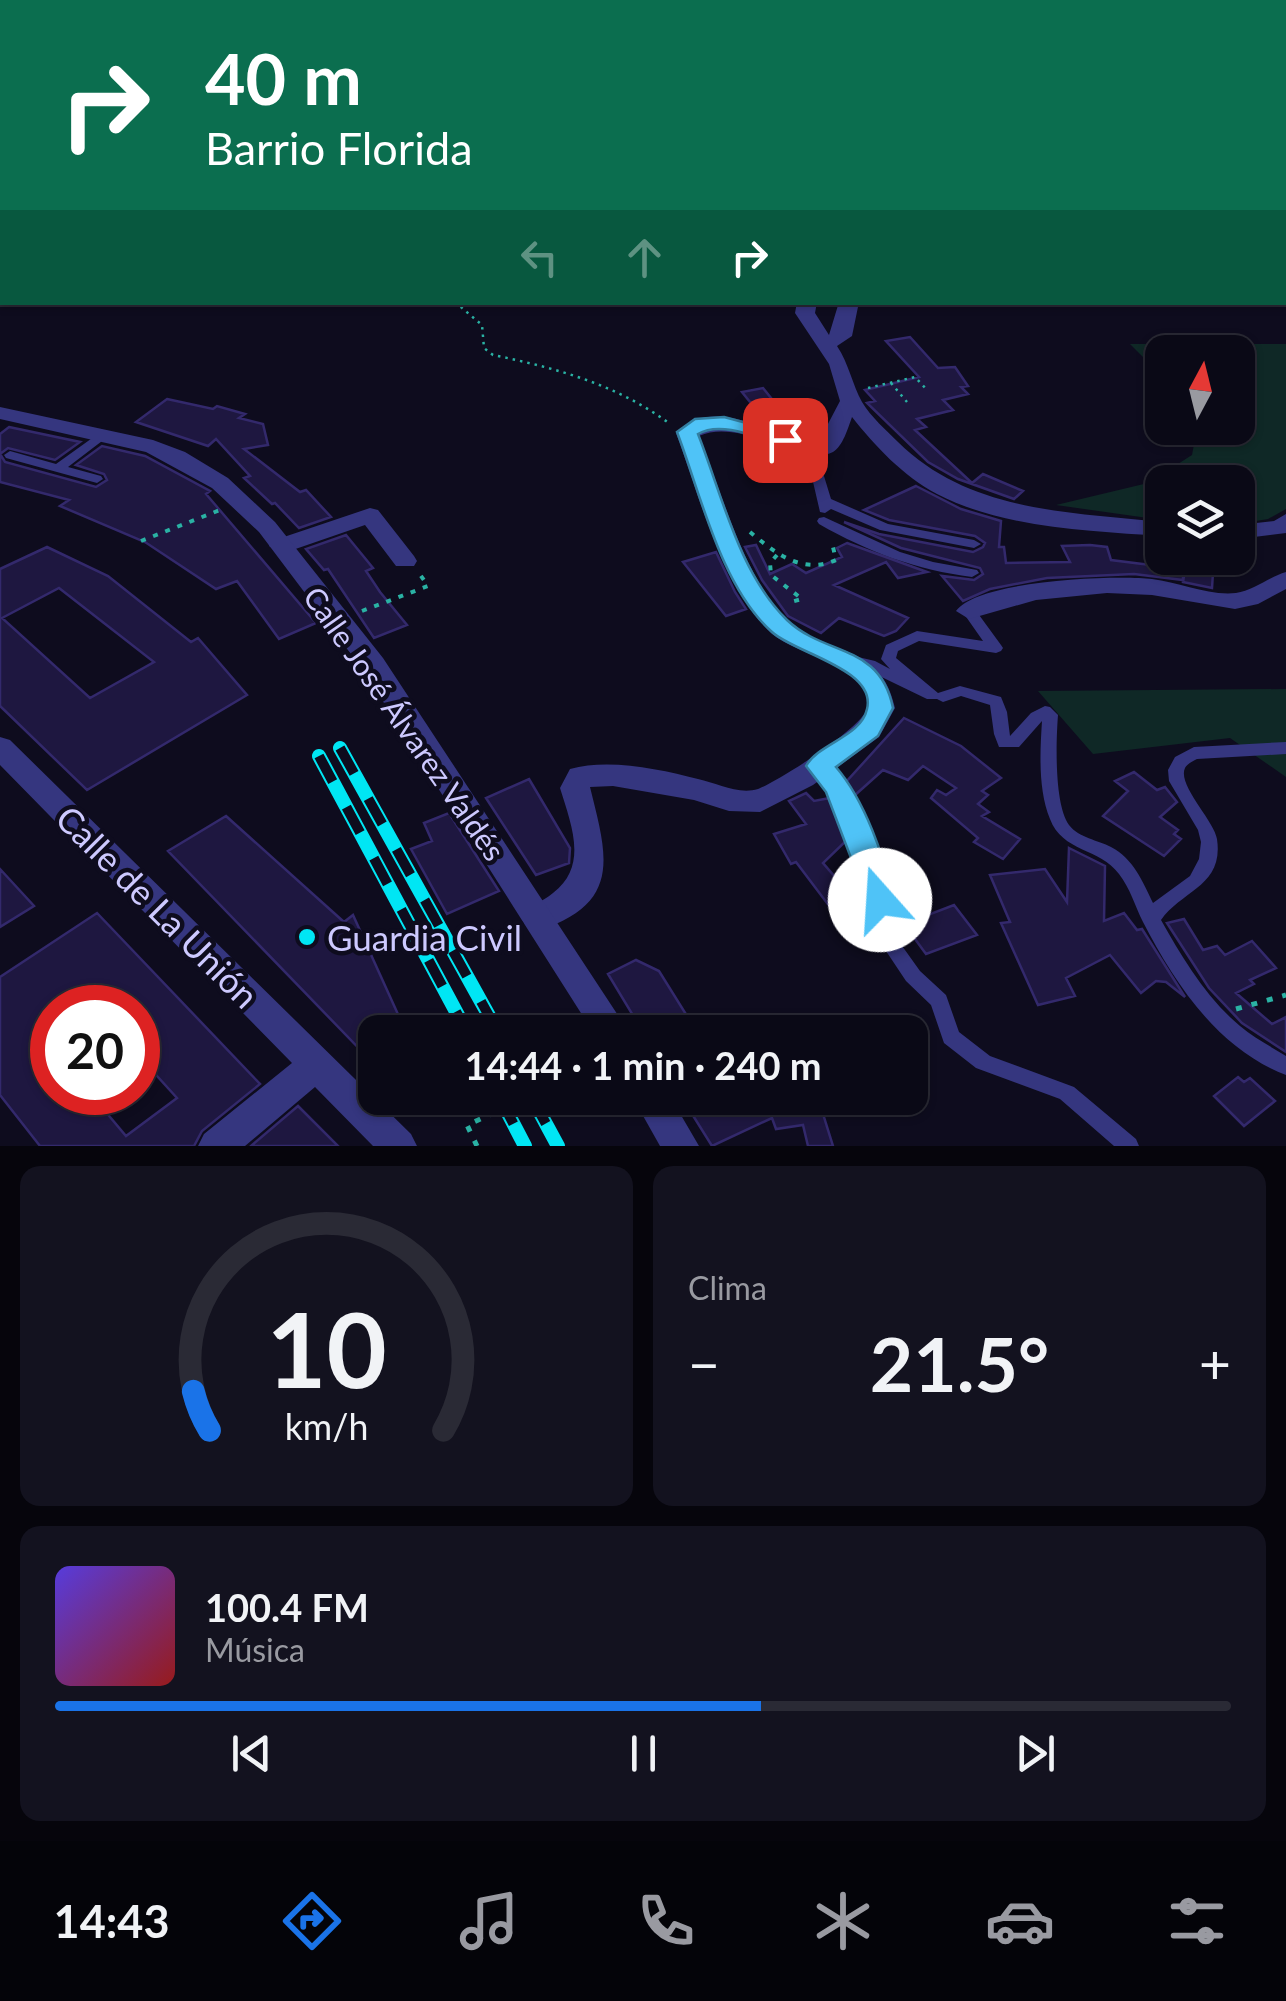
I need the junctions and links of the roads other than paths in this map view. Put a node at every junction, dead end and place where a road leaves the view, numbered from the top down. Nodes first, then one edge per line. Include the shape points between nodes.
1 (807, 305) edge
2 (848, 305) edge
3 (827, 344) junction
4 (854, 396) junction
5 (0, 413) edge
6 (102, 435) junction
7 (814, 448) junction
8 (10, 455) dead end
9 (60, 468) junction
10 (97, 479) dead end
11 (826, 502) junction
12 (1286, 521) edge
13 (1145, 527) edge
14 (1255, 530) edge
15 (974, 544) dead end
16 (282, 546) junction
17 (405, 562) road end
18 (972, 573) dead end
19 (1286, 580) edge
20 (970, 611) joint
21 (843, 659) junction
22 (944, 697) dead end
23 (0, 747) edge
24 (1286, 748) edge
25 (820, 766) junction
26 (538, 918) junction
27 (1151, 919) junction
28 (601, 1015) edge
29 (316, 1066) junction
30 (1286, 1066) edge
31 (661, 1115) edge
32 (216, 1146) edge
33 (398, 1146) edge
34 (680, 1146) edge
35 (1130, 1146) edge

1 - 3 street via 809,320
2 - 3 street via 842,336
3 - 4 street
4 - 7 street via 840,412 833,440
4 - 13 street via 922,474 949,492
5 - 6 street, Calle José Álvarez Valdés
6 - 9 lane
6 - 16 street, Calle José Álvarez Valdés via 177,456 220,483
7 - 11 lane
7 - 21 street via 724,423 702,423 687,432 748,589 782,628
8 - 9 lane
9 - 10 lane
11 - 15 lane via 885,527
11 - 18 lane via 823,526 912,563
12 - 14 street
16 - 17 street via 370,515
16 - 26 street, Calle José Álvarez Valdés via 372,664
19 - 20 street via 1239,601 1150,586 1044,591
20 - 21 lane via 996,648 917,636 891,648 888,658 932,694 870,664
21 - 25 street via 877,688 881,708 869,730
22 - 27 lane via 960,690 996,701 1005,743 1028,731 1039,713 1050,715 1048,766 1060,822 1077,840 1126,867
23 - 29 street, Calle de La Unión
24 - 27 lane via 1181,758 1175,780 1202,818 1208,862 1194,886
25 - 26 street via 760,801 612,774 580,777 575,788 592,840 590,864 570,903
25 - 35 lane via 838,788 873,871 887,939 939,1000 950,1037 983,1062 1067,1093
26 - 28 street, Calle José Álvarez Valdés
27 - 30 lane via 1218,1016
29 - 32 street
29 - 33 street, Calle de La Unión
31 - 34 street

